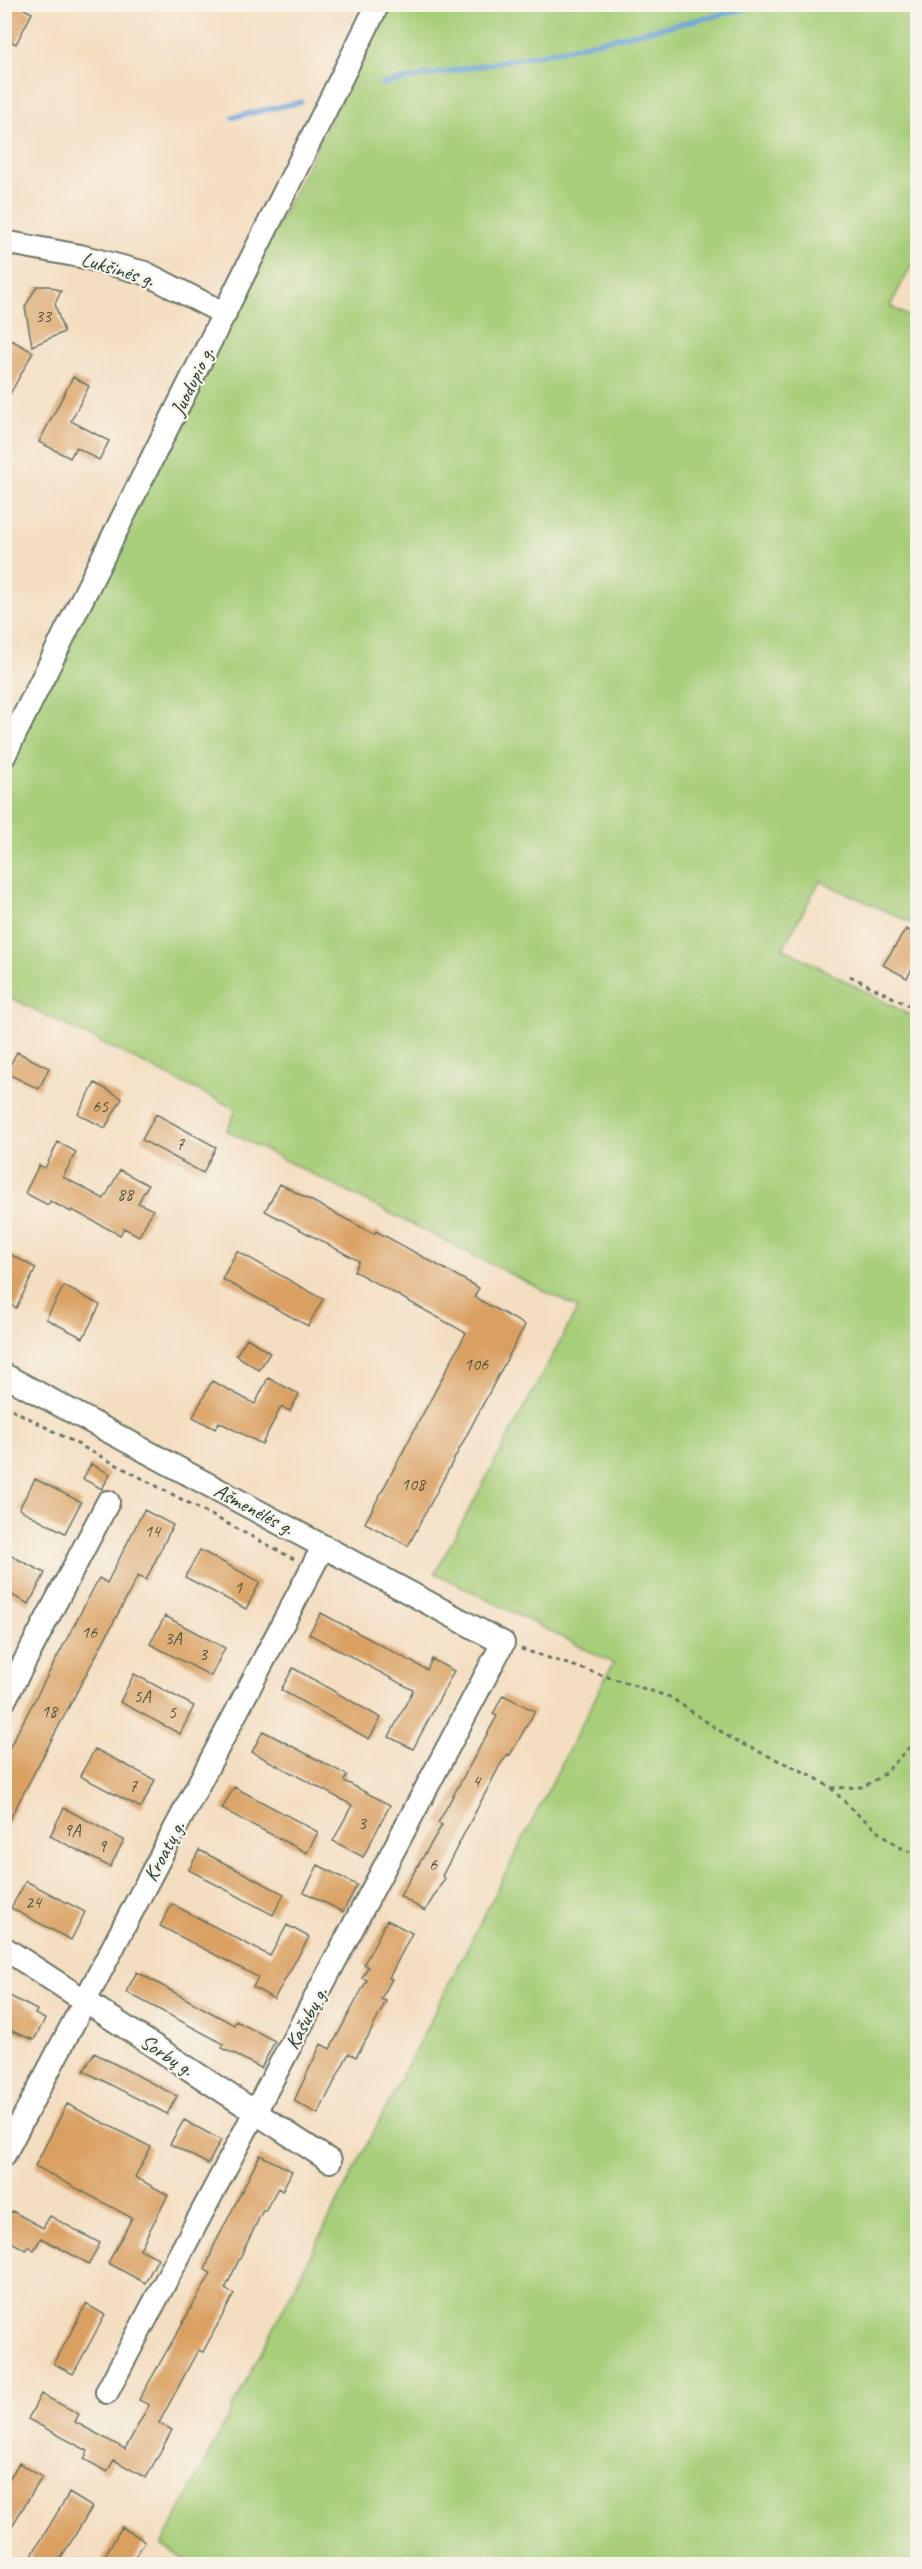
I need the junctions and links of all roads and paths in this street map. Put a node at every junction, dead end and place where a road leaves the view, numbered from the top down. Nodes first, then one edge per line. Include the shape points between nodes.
1 (378, 4) edge
2 (4, 242) edge
3 (225, 314) junction
4 (4, 756) edge
5 (850, 976) dead end
6 (918, 1010) edge
7 (4, 1375) edge
8 (4, 1405) edge
9 (108, 1502) dead end
10 (323, 1547) junction
11 (311, 1568) junction
12 (503, 1643) junction
13 (4, 1701) edge
14 (918, 1738) edge
15 (831, 1788) junction
16 (918, 1855) edge
17 (4, 1948) edge
18 (85, 2001) junction
19 (256, 2113) junction
20 (4, 2155) edge
21 (330, 2161) dead end
22 (107, 2392) dead end

1 - 3 street, Juodupio g.
2 - 3 street, Lukšinės g. via 145,273
3 - 4 street, Juodupio g.
5 - 6 path
7 - 10 street, Ašmenėlės g.
8 - 11 path
9 - 13 street
10 - 11 street, Kroatų g.
10 - 12 street, Ašmenėlės g.
11 - 18 street, Kroatų g.
12 - 15 path via 670,1696 735,1741
12 - 19 street, Kašubų g.
14 - 15 path via 882,1776 863,1786
15 - 16 path via 899,1847
17 - 18 street, Sorbų g.
18 - 19 street, Sorbų g.
18 - 20 street, Kroatų g.
19 - 21 street, Sorbų g.
19 - 22 street, Kašubų g.

